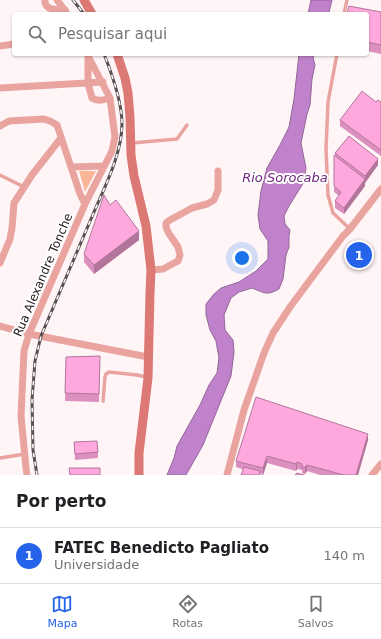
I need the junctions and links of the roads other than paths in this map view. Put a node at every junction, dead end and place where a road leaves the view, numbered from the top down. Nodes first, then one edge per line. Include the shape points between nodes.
1 (45, 0) edge
2 (57, 0) edge
3 (84, 0) edge
4 (90, 0) edge
5 (347, 0) edge
6 (66, 12) edge
7 (91, 12) edge
8 (97, 12) edge
9 (344, 12) edge
10 (12, 44) edge
11 (0, 46) edge
12 (87, 56) edge
13 (88, 56) edge
14 (118, 56) edge
15 (336, 56) edge
16 (103, 82) junction
17 (88, 83) junction
18 (0, 88) edge
19 (110, 98) junction
20 (187, 125) dead end
21 (0, 126) edge
22 (61, 138) junction
23 (131, 144) junction
24 (104, 166) junction
25 (71, 167) junction
26 (218, 171) dead end
27 (0, 175) edge
28 (24, 187) junction
29 (381, 189) edge
30 (85, 204) junction
31 (350, 229) junction
32 (0, 263) edge
33 (151, 270) junction
34 (0, 326) edge
35 (29, 334) junction
36 (148, 357) junction
37 (148, 378) junction
38 (103, 401) dead end
39 (24, 454) junction
40 (0, 458) edge
41 (381, 464) edge
42 (27, 475) edge
43 (139, 475) edge
44 (227, 475) edge
45 (372, 475) edge

1 - 6 street via 46,7
2 - 6 street
3 - 7 main road
4 - 8 main road
5 - 9 lane
10 - 11 street
12 - 17 street
13 - 16 street, Rua Alexandre Tonche
14 - 23 main road via 128,93
15 - 31 lane via 328,102 328,195 333,213
16 - 17 street
16 - 19 street, Rua Alexandre Tonche
17 - 18 street
17 - 19 street via 92,98 99,101
19 - 24 street, Rua Alexandre Tonche via 115,137 112,151
20 - 23 lane via 177,139
21 - 22 street via 10,121 44,119 57,125
22 - 25 street
22 - 28 street
23 - 33 main road via 134,176 146,226
24 - 25 street
24 - 30 street, Rua Alexandre Tonche
25 - 30 street
26 - 33 street via 218,190 214,200 192,208 166,223 168,232 178,247 178,261 163,269
27 - 28 lane
28 - 32 street via 14,204 10,239
29 - 31 street
30 - 35 street, Rua Alexandre Tonche
31 - 44 street via 290,307 273,334 244,410
33 - 36 main road
34 - 35 street
35 - 36 street
35 - 39 street, Rua Alexandre Tonche via 24,351 21,416
36 - 37 main road
37 - 38 lane via 109,372 105,377
37 - 43 main road via 139,453
39 - 40 lane
39 - 42 street, Rua Alexandre Tonche
41 - 45 street

